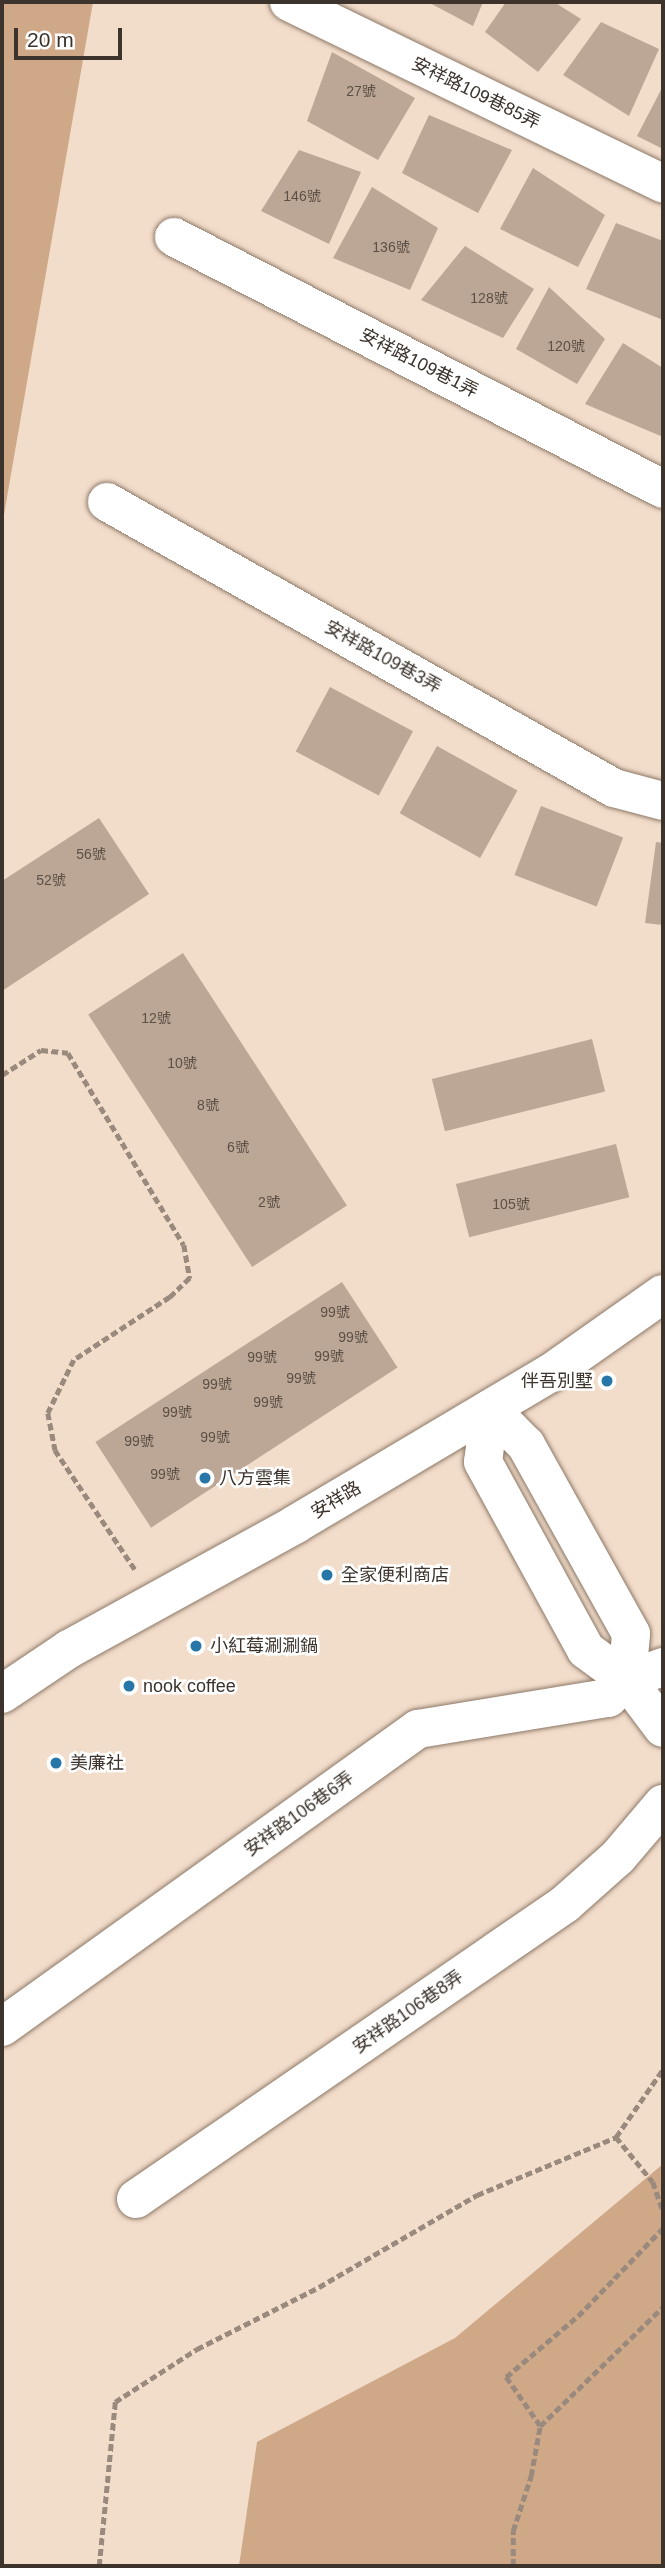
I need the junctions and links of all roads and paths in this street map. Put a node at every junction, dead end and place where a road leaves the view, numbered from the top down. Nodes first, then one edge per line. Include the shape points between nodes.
1 (289, 2) edge
2 (663, 184) edge
3 (174, 237) dead end
4 (663, 489) edge
5 (107, 502) dead end
6 (663, 801) edge
7 (2, 1075) edge
8 (663, 1294) edge
9 (490, 1409) junction
10 (156, 1601) junction
11 (663, 1667) edge
12 (627, 1680) junction
13 (2, 1694) edge
14 (663, 1728) edge
15 (663, 1804) edge
16 (2, 2027) edge
17 (663, 2069) edge
18 (616, 2137) junction
19 (136, 2199) dead end
20 (663, 2211) edge
21 (663, 2228) edge
22 (663, 2307) edge
23 (540, 2426) junction
24 (99, 2566) edge
25 (513, 2566) edge

1 - 2 street, 安祥路109巷85弄
3 - 4 street, 安祥路109巷1弄
5 - 6 street, 安祥路109巷3弄 via 614,788
7 - 10 path via 41,1050 68,1053 184,1245 190,1278 170,1297 74,1360 48,1412 55,1450
8 - 9 street, 安祥路 via 549,1374
9 - 10 street, 安祥路
9 - 12 street via 483,1462 586,1650
10 - 13 street, 安祥路 via 69,1649
11 - 12 street, 安祥路106巷6弄
12 - 14 street
12 - 16 street, 安祥路106巷6弄 via 608,1698 418,1729
15 - 19 street, 安祥路106巷8弄 via 618,1857 565,1904
17 - 18 path
18 - 20 path via 653,2182
18 - 24 path via 477,2195 319,2287 197,2349 115,2402
21 - 23 path via 578,2316 506,2376
22 - 23 path
23 - 25 path via 531,2476 513,2531

